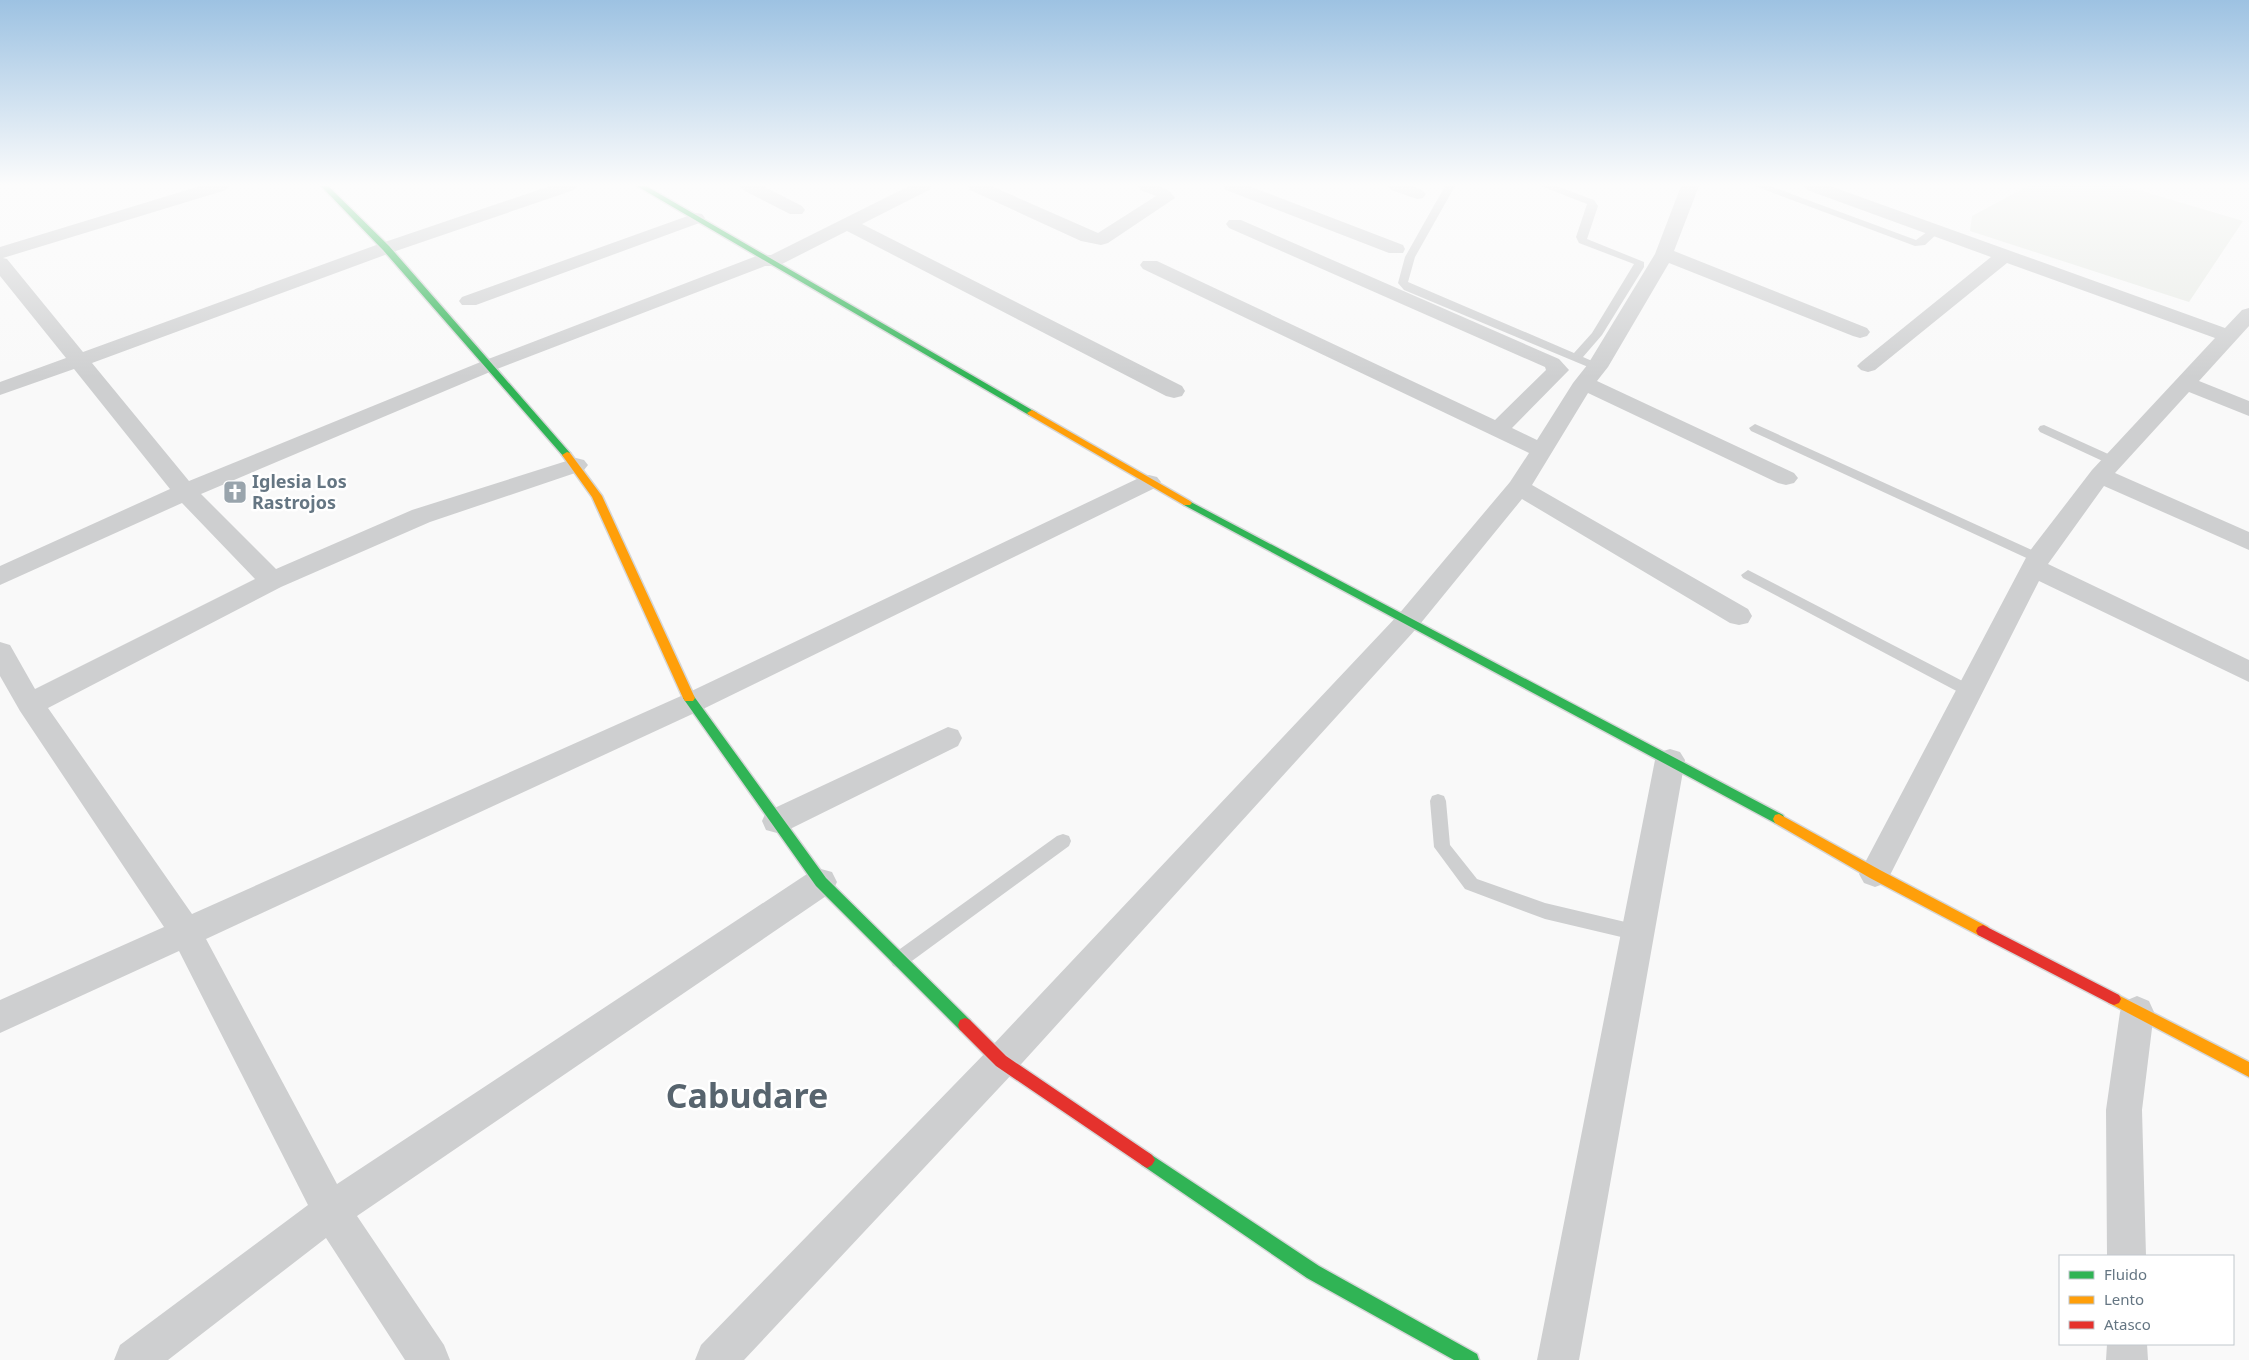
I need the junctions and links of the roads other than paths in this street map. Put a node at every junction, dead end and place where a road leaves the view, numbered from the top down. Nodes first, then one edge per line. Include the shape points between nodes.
1 (382, 249) edge
2 (387, 249) edge
3 (610, 249) edge
4 (757, 249) edge
5 (774, 249) edge
6 (898, 249) edge
7 (1293, 249) edge
8 (1414, 249) edge
9 (1606, 249) edge
10 (1666, 249) edge
11 (1987, 249) edge
12 (764, 253) junction
13 (1664, 254) junction
14 (2004, 256) junction
15 (0, 263) edge
16 (1150, 265) dead end
17 (469, 301) dead end
18 (2242, 325) edge
19 (1860, 332) dead end
20 (79, 360) junction
21 (490, 365) junction
22 (1868, 366) dead end
23 (1585, 370) junction
24 (2185, 383) junction
25 (0, 389) edge
26 (1174, 390) dead end
27 (2249, 409) edge
28 (1755, 428) dead end
29 (1498, 429) junction
30 (2044, 429) dead end
31 (1542, 451) junction
32 (576, 465) junction
33 (2106, 468) junction
34 (1786, 478) dead end
35 (1149, 482) junction
36 (1519, 487) junction
37 (185, 492) junction
38 (2249, 542) edge
39 (2035, 562) junction
40 (1748, 575) dead end
41 (0, 576) edge
42 (272, 581) junction
43 (1739, 616) dead end
44 (1407, 622) junction
45 (0, 652) edge
46 (2249, 672) edge
47 (1969, 691) junction
48 (691, 703) junction
49 (30, 704) junction
50 (948, 738) dead end
51 (1670, 760) junction
52 (1438, 801) dead end
53 (777, 821) junction
54 (1063, 841) dead end
55 (1875, 874) junction
56 (821, 882) junction
57 (185, 931) junction
58 (1638, 933) junction
59 (899, 960) junction
60 (2137, 1012) junction
61 (0, 1016) edge
62 (1001, 1061) junction
63 (2249, 1070) edge
64 (331, 1211) junction
65 (2126, 1255) edge
66 (2127, 1345) edge
67 (135, 1360) edge
68 (429, 1360) edge
69 (716, 1360) edge
70 (1471, 1360) edge
71 (1558, 1360) edge
72 (2127, 1360) edge

1 - 20 street
2 - 21 street
3 - 17 street
4 - 12 street
5 - 12 street
6 - 26 street
7 - 29 street via 1552,363 1558,370
8 - 23 lane via 1403,282 1408,288
9 - 23 lane via 1639,262 1639,266 1596,335
10 - 13 street
11 - 14 street
12 - 21 street
12 - 35 street
13 - 19 street
13 - 23 street
14 - 18 street
14 - 22 street
15 - 20 street
16 - 29 street
18 - 24 street
20 - 25 street
20 - 37 street
21 - 32 street
21 - 37 street
23 - 31 street
23 - 34 street
24 - 27 street
24 - 33 street
28 - 39 lane
29 - 31 street
30 - 33 lane
31 - 36 street
32 - 42 street via 421,516
32 - 48 street via 597,496
33 - 38 street
33 - 39 street
35 - 44 street
35 - 48 street
36 - 43 street
36 - 44 street
37 - 41 street
37 - 42 street
39 - 46 street
39 - 47 street
40 - 47 lane
42 - 49 street
44 - 51 street
44 - 62 street
45 - 49 street
47 - 55 street
48 - 53 street
48 - 57 street
49 - 57 street
50 - 53 street
51 - 55 street
51 - 58 street
52 - 58 lane via 1442,847 1471,884 1545,912
53 - 56 street
54 - 59 lane
55 - 60 street
56 - 59 street
56 - 64 street
57 - 61 street
57 - 64 street
58 - 71 street
59 - 62 street
60 - 63 street
60 - 65 street via 2124,1110
62 - 69 street
62 - 70 street via 1312,1272
64 - 67 street
64 - 68 street
66 - 72 street

